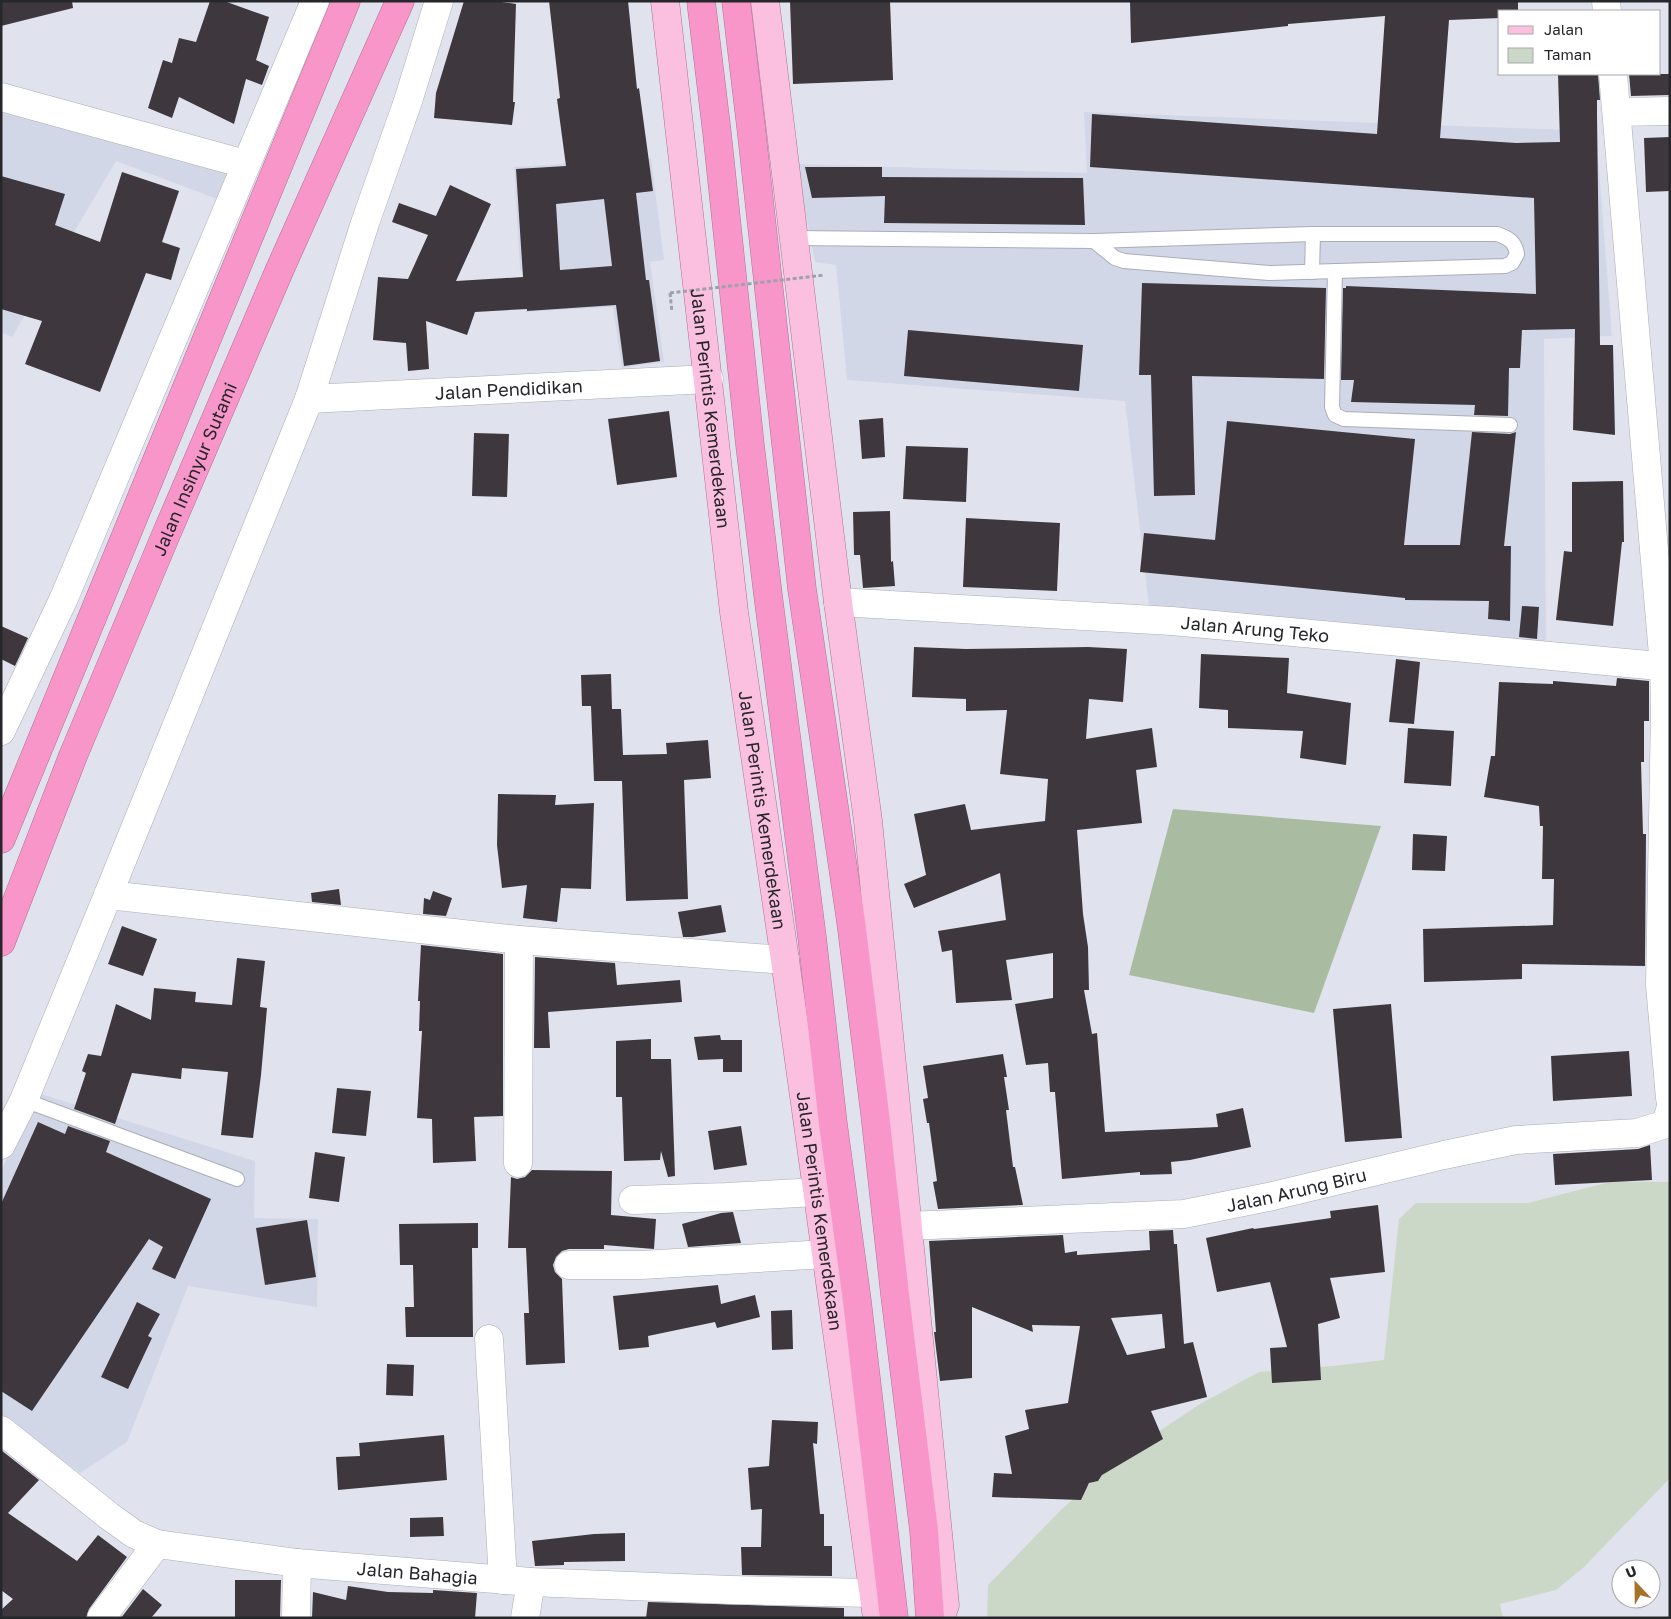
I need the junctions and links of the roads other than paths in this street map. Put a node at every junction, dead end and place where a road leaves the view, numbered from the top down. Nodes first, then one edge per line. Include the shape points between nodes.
1 (314, 1) edge
2 (346, 1) edge
3 (400, 1) edge
4 (439, 1) edge
5 (665, 1) edge
6 (701, 1) edge
7 (736, 1) edge
8 (765, 1) edge
9 (1613, 75) edge
10 (1, 97) edge
11 (1670, 111) edge
12 (1617, 112) junction
13 (245, 164) junction
14 (1313, 234) junction
15 (794, 238) junction
16 (1094, 241) junction
17 (1335, 271) junction
18 (1312, 272) junction
19 (708, 379) junction
20 (308, 399) junction
21 (1510, 425) dead end
22 (838, 602) junction
23 (1667, 666) edge
24 (1, 731) edge
25 (1, 839) edge
26 (108, 895) junction
27 (519, 940) junction
28 (1, 942) edge
29 (786, 960) junction
30 (1670, 1098) edge
31 (24, 1100) junction
32 (1670, 1110) edge
33 (1, 1145) edge
34 (518, 1163) dead end
35 (236, 1179) dead end
36 (818, 1192) junction
37 (633, 1200) dead end
38 (908, 1226) junction
39 (826, 1254) junction
40 (569, 1265) dead end
41 (489, 1339) dead end
42 (1, 1430) edge
43 (157, 1544) junction
44 (297, 1563) junction
45 (503, 1580) junction
46 (531, 1582) junction
47 (875, 1605) edge
48 (101, 1618) edge
49 (296, 1618) edge
50 (525, 1618) edge
51 (894, 1618) edge
52 (930, 1618) edge
53 (940, 1618) edge

1 - 13 street
2 - 25 highway, Jalan Insinyur Sutami
3 - 28 highway, Jalan Insinyur Sutami via 280,269 72,756
4 - 20 street
5 - 19 main road, Jalan Perintis Kemerdekaan
6 - 51 highway, Jalan Perintis Kemerdekaan via 762,548
7 - 52 highway via 802,589 851,922 875,1114 924,1531
8 - 15 main road
9 - 12 street
10 - 13 street
11 - 12 street
12 - 23 street
13 - 24 street via 64,598
14 - 16 lane
14 - 17 lane via 1497,234 1509,238 1516,246 1517,254 1512,263 1505,266
14 - 18 lane
15 - 16 lane
15 - 22 main road
16 - 18 lane via 1124,261 1268,273
17 - 18 lane
17 - 21 lane via 1332,407 1335,414 1344,419
19 - 20 street, Jalan Pendidikan
19 - 29 main road, Jalan Perintis Kemerdekaan via 734,612
20 - 26 street
22 - 23 street, Jalan Arung Teko via 1172,621
22 - 38 main road via 868,821
23 - 30 street via 1660,985
26 - 27 street
26 - 31 street
27 - 29 street
27 - 34 street
29 - 36 main road, Jalan Perintis Kemerdekaan
31 - 33 street
31 - 35 lane
32 - 38 street, Jalan Arung Biru via 1663,1125 1637,1133 1516,1140 1184,1214
36 - 37 street
36 - 39 main road, Jalan Perintis Kemerdekaan
38 - 53 main road via 945,1605
39 - 40 street via 642,1266
39 - 47 main road, Jalan Perintis Kemerdekaan
41 - 45 street
42 - 43 street, Jalan Bahagia via 109,1516 134,1534
43 - 44 street, Jalan Bahagia
43 - 48 street
44 - 45 street, Jalan Bahagia
44 - 49 street
45 - 46 street, Jalan Bahagia
46 - 47 street, Jalan Bahagia via 731,1590
46 - 50 street

